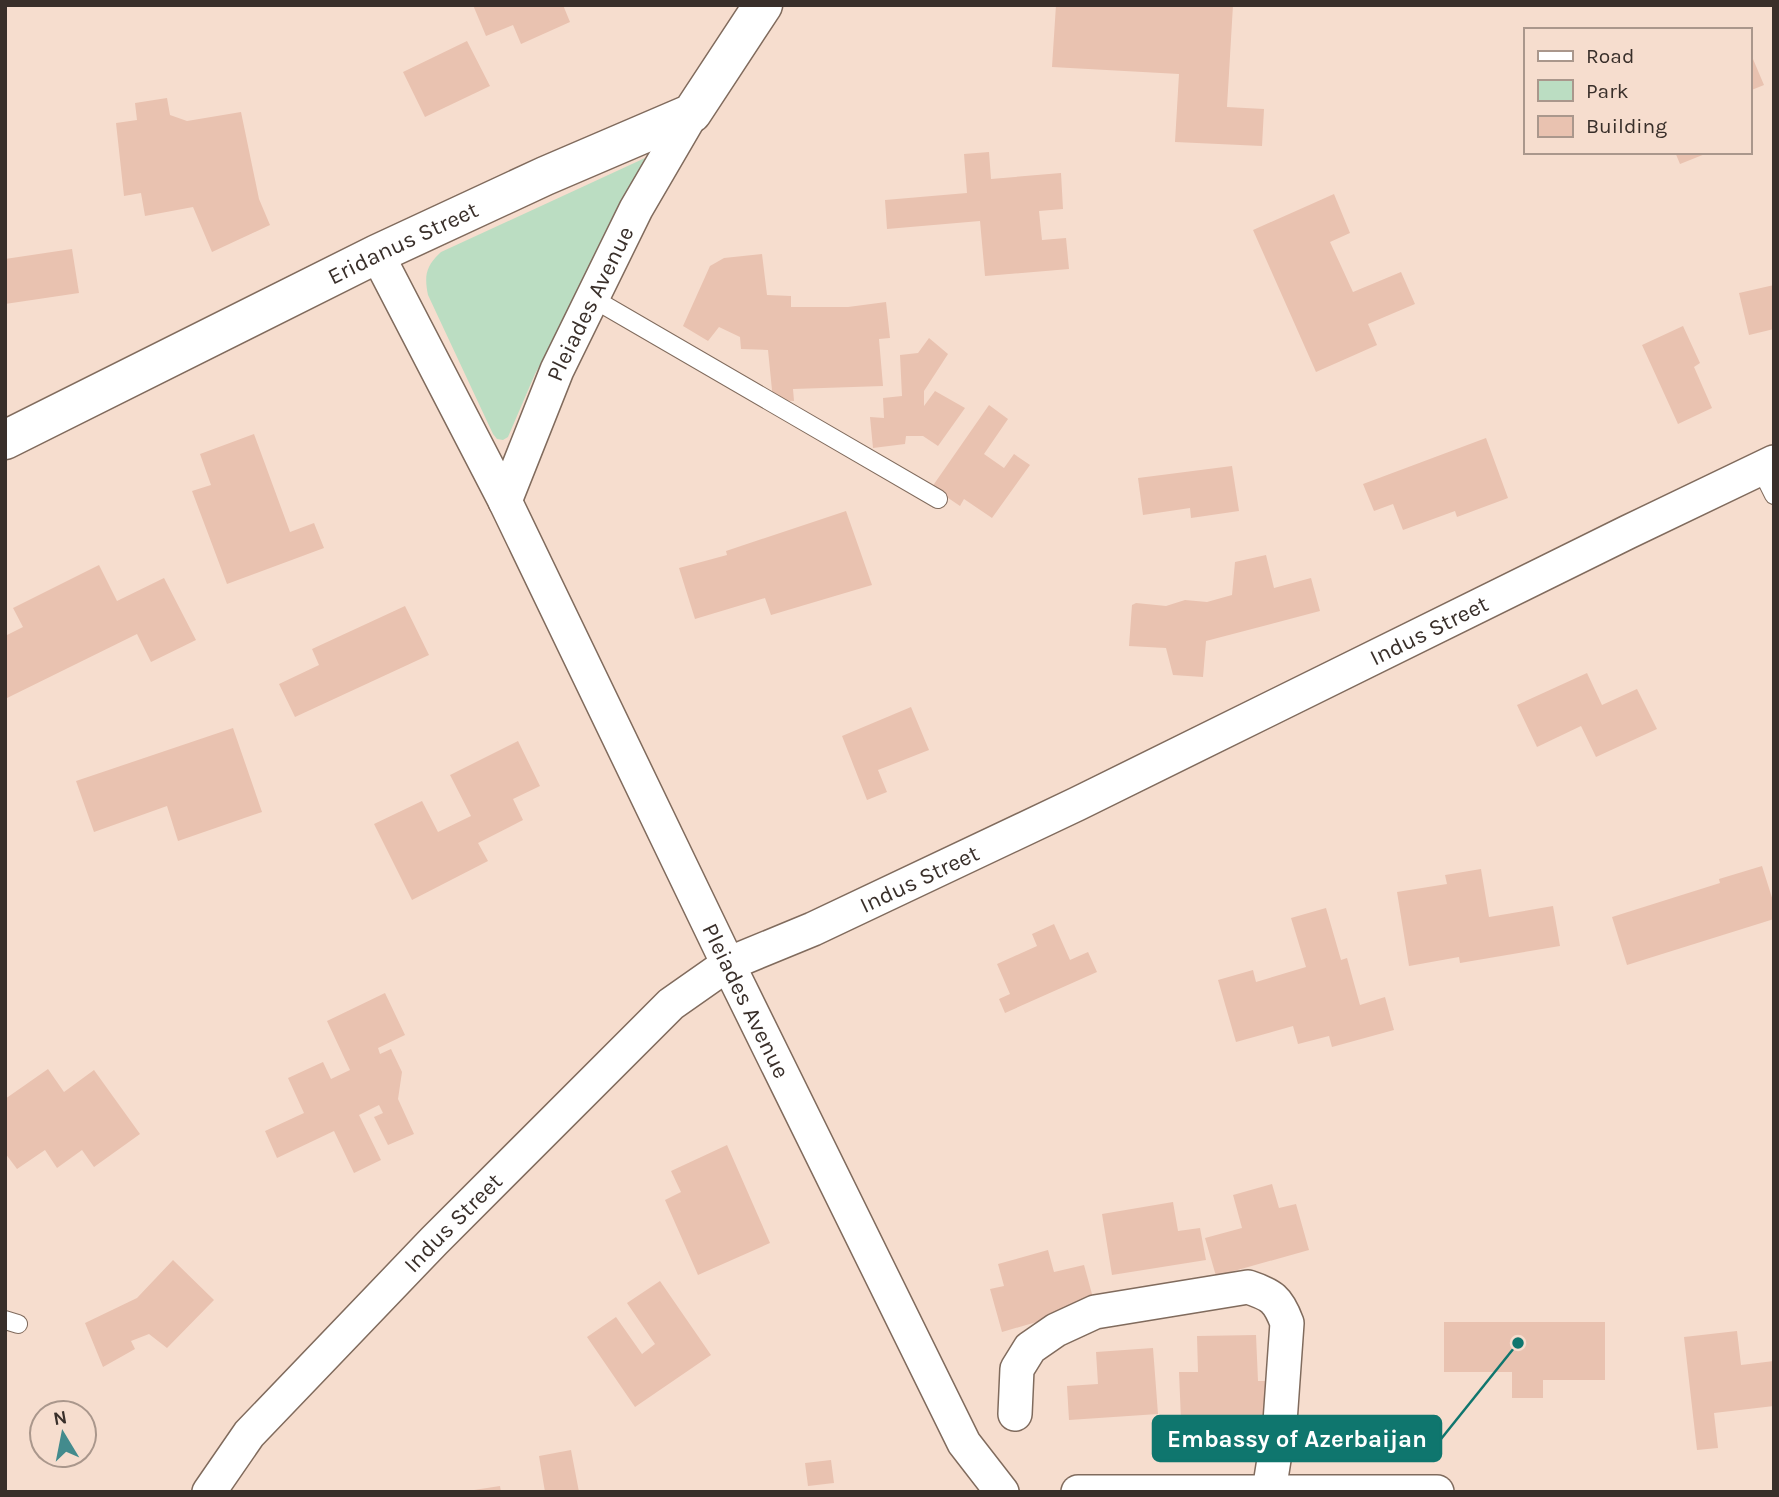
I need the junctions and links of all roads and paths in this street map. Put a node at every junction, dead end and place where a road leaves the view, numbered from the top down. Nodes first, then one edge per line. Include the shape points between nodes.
1 (763, 5) edge
2 (692, 113) junction
3 (377, 254) junction
4 (592, 298) junction
5 (5, 440) edge
6 (1769, 475) edge
7 (938, 499) dead end
8 (505, 501) junction
9 (728, 964) junction
10 (1015, 1414) dead end
11 (222, 1485) edge
12 (1269, 1491) edge
13 (1002, 1492) edge
14 (1078, 1492) edge
15 (1437, 1492) edge

1 - 2 street
2 - 3 street, Eridanus Street
2 - 4 street, Pleiades Avenue via 636,209
3 - 5 street, Eridanus Street
3 - 8 street, Pleiades Avenue
4 - 7 lane
4 - 8 street, Pleiades Avenue via 557,370
6 - 9 street, Indus Street via 1628,531 1077,804 813,929
8 - 9 street, Pleiades Avenue
9 - 11 street, Indus Street via 671,1004 434,1241 249,1434
9 - 13 street, Pleiades Avenue via 964,1443
10 - 12 street via 1017,1369 1030,1348 1056,1331 1095,1312 1248,1287 1275,1301 1287,1323 1280,1422
12 - 14 street
12 - 15 street

